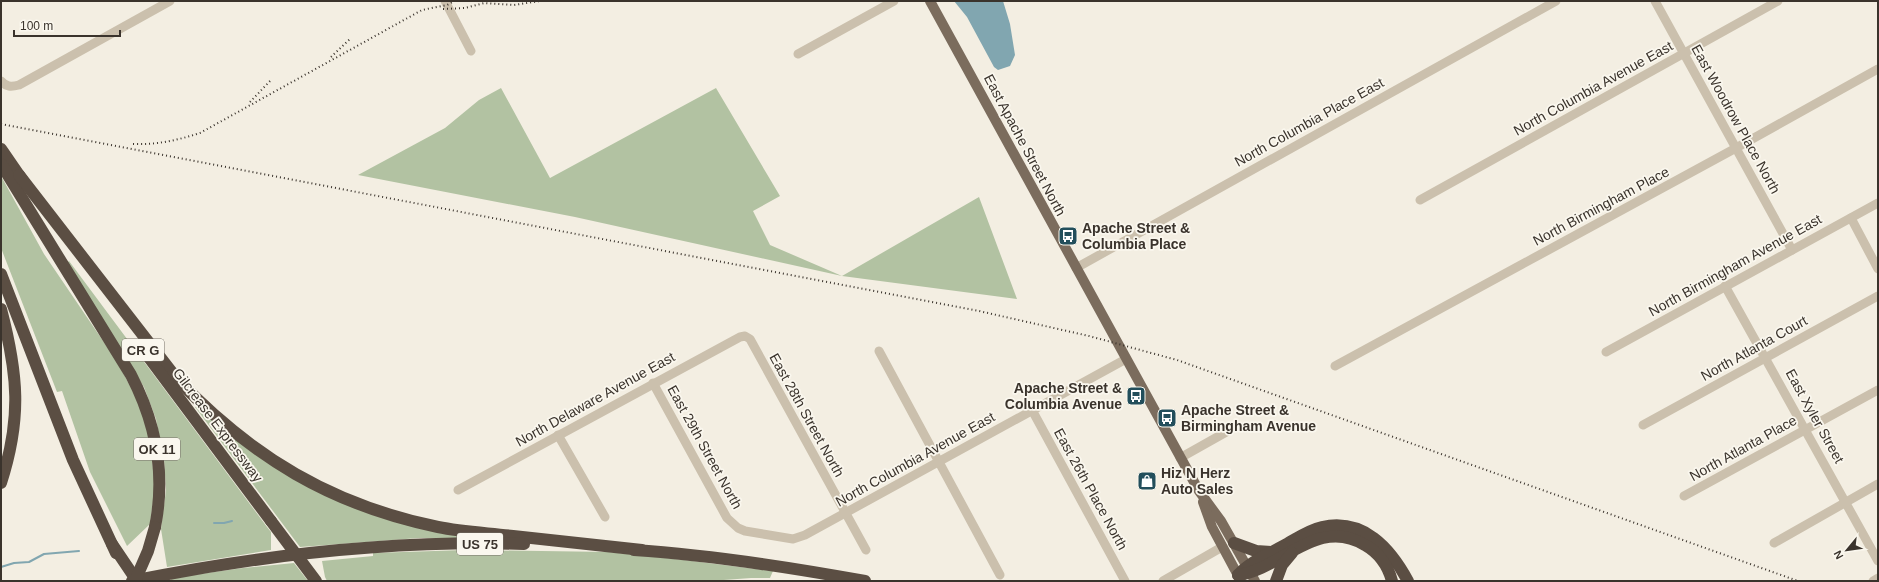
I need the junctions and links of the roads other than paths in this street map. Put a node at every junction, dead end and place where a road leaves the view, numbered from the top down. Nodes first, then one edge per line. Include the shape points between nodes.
1 (170, 1) edge
2 (445, 1) edge
3 (894, 1) edge
4 (930, 1) edge
5 (1556, 1) edge
6 (1656, 1) edge
7 (1773, 2) edge
8 (471, 51) dead end
9 (798, 54) dead end
10 (1684, 54) junction
11 (1878, 69) edge
12 (3, 83) edge
13 (1736, 148) junction
14 (1, 149) edge
15 (1, 164) edge
16 (19, 175) junction
17 (1420, 200) dead end
18 (1878, 203) edge
19 (1851, 218) junction
20 (1792, 250) junction
21 (1076, 268) junction
22 (1878, 269) edge
23 (1, 274) edge
24 (1725, 286) junction
25 (1878, 296) edge
26 (1, 309) edge
27 (746, 336) joint
28 (879, 351) dead end
29 (1606, 352) dead end
30 (1766, 357) junction
31 (1126, 359) junction
32 (1336, 366) dead end
33 (653, 383) junction
34 (1878, 390) edge
35 (1032, 410) junction
36 (1643, 426) dead end
37 (1806, 430) junction
38 (1228, 431) dead end
39 (558, 435) junction
40 (1180, 458) junction
41 (939, 463) junction
42 (1, 483) edge
43 (1878, 484) edge
44 (458, 490) dead end
45 (1199, 491) junction
46 (1684, 496) dead end
47 (1846, 502) junction
48 (846, 513) junction
49 (605, 517) dead end
50 (733, 524) joint
51 (1234, 543) junction
52 (1774, 543) dead end
53 (112, 544) junction
54 (1222, 548) junction
55 (642, 550) junction
56 (866, 550) dead end
57 (1294, 550) junction
58 (1273, 552) junction
59 (1878, 561) edge
60 (1251, 573) edge
61 (1000, 575) dead end
62 (1239, 578) edge
63 (1878, 578) edge
64 (129, 581) edge
65 (135, 581) edge
66 (316, 581) edge
67 (865, 581) edge
68 (1125, 581) edge
69 (1163, 581) edge
70 (1276, 581) edge
71 (1392, 581) edge
72 (1408, 581) edge
73 (1873, 581) edge

1 - 12 street via 19,85 12,87
2 - 8 street
3 - 9 street
4 - 21 main road, East Apache Street North
5 - 21 street, North Columbia Place East
6 - 10 street, East Woodrow Place North
7 - 10 street, North Columbia Avenue East
10 - 13 street, East Woodrow Place North
10 - 17 street, North Columbia Avenue East
11 - 13 street, North Birmingham Place
13 - 20 street, East Woodrow Place North
13 - 32 street, North Birmingham Place
14 - 16 highway, Gilcrease Expressway / CR G
15 - 65 highway, OK 11, bridge via 120,356 141,394 153,428 160,470 158,510 146,557
16 - 55 highway via 177,379 231,430 290,471 355,503 396,517 439,527
16 - 66 highway, Gilcrease Expressway / CR G, bridge via 98,288
18 - 19 street, North Birmingham Avenue East
19 - 20 street, North Birmingham Avenue East
19 - 22 street
20 - 24 street, North Birmingham Avenue East
21 - 31 main road, East Apache Street North
23 - 53 highway via 73,460
24 - 29 street, North Birmingham Avenue East
24 - 30 street, East Xyler Street
25 - 30 street, North Atlanta Court
26 - 42 highway via 11,348 16,397 12,438
27 - 33 street, North Delaware Avenue East via 740,336
27 - 48 street, East 28th Street North via 750,339
28 - 41 street
30 - 36 street, North Atlanta Court
30 - 37 street, East Xyler Street
31 - 35 street, North Columbia Avenue East
31 - 40 main road, East Apache Street North
33 - 39 street, North Delaware Avenue East
33 - 50 street, East 29th Street North via 727,518
34 - 37 street, North Atlanta Place
35 - 41 street, North Columbia Avenue East
35 - 68 street, East 26th Place North
37 - 46 street, North Atlanta Place
37 - 47 street, East Xyler Street
38 - 40 street
39 - 44 street, North Delaware Avenue East
39 - 49 street
40 - 45 main road, East Apache Street North
41 - 48 street, North Columbia Avenue East
41 - 61 street
43 - 47 street
45 - 51 main road, East Apache Street North
45 - 54 main road, East Apache Street North
47 - 52 street
47 - 59 street, East Xyler Street
48 - 50 street, North Columbia Avenue East via 793,539 745,532
48 - 56 street, East 28th Street North
51 - 58 highway via 1242,548
51 - 60 main road, East Apache Street North
53 - 64 highway, bridge
53 - 65 highway, bridge
54 - 62 main road, East Apache Street North
54 - 69 street
55 - 65 highway, US 75 via 518,544 319,552 206,567
55 - 67 highway, US 75 via 776,565
57 - 60 highway
57 - 70 highway via 1282,565
57 - 71 highway via 1323,537 1339,536 1352,539 1375,552
58 - 60 highway
58 - 72 highway via 1322,527 1350,528 1365,533 1382,544 1393,556
60 - 62 highway
63 - 73 street

